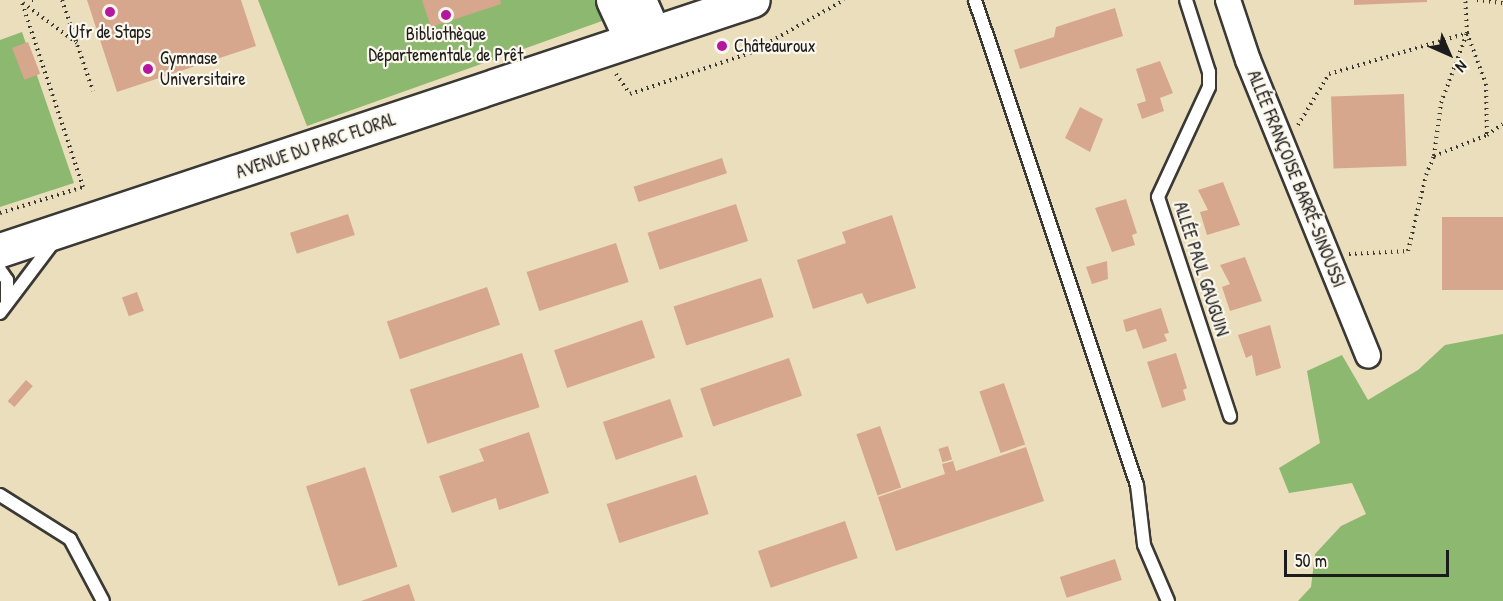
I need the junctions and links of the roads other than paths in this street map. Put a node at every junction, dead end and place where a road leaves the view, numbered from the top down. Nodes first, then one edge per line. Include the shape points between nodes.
1 (613, 0) edge
2 (639, 0) edge
3 (753, 0) edge
4 (975, 0) edge
5 (1186, 0) edge
6 (1228, 0) edge
7 (642, 36) junction
8 (61, 231) junction
9 (0, 250) edge
10 (0, 270) edge
11 (3, 309) edge
12 (1368, 357) dead end
13 (1230, 416) dead end
14 (0, 495) edge
15 (103, 601) edge
16 (1168, 601) edge

1 - 7 main road
2 - 7 main road
3 - 7 main road, AVENUE DU PARC FLORAL
4 - 16 lane via 1137,485 1144,545
5 - 13 lane, ALLÉE PAUL GAUGUIN via 1209,72 1209,87 1158,197
6 - 12 street, ALLÉE FRANÇOISE BARRÉ-SINOUSSI
7 - 8 main road, AVENUE DU PARC FLORAL
8 - 9 main road, AVENUE DU PARC FLORAL
8 - 11 lane
10 - 11 lane via 7,280
14 - 15 lane via 70,540

